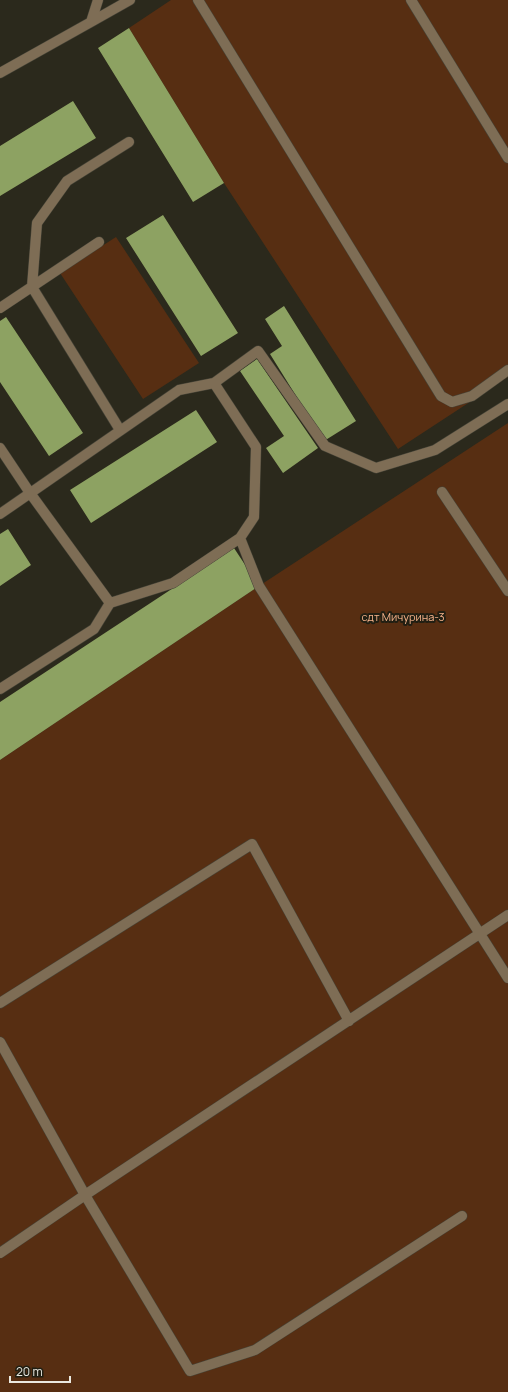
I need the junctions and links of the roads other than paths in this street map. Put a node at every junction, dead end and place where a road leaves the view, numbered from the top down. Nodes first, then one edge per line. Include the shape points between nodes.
1 (98, 0) edge
2 (130, 0) edge
3 (198, 0) edge
4 (411, 0) edge
5 (91, 22) junction
6 (0, 74) edge
7 (129, 142) dead end
8 (508, 158) edge
9 (99, 242) dead end
10 (32, 287) junction
11 (0, 308) edge
12 (508, 370) edge
13 (214, 383) junction
14 (508, 404) edge
15 (120, 430) junction
16 (0, 448) edge
17 (442, 492) dead end
18 (30, 493) junction
19 (0, 514) edge
20 (240, 538) junction
21 (508, 591) edge
22 (110, 603) junction
23 (0, 689) edge
24 (508, 915) edge
25 (479, 934) junction
26 (508, 978) edge
27 (0, 1003) edge
28 (349, 1021) junction
29 (0, 1042) edge
30 (85, 1195) junction
31 (462, 1216) dead end
32 (0, 1254) edge

1 - 5 street
2 - 5 street
3 - 12 street via 441,396 452,402 472,396
4 - 8 street
5 - 6 street
7 - 10 street via 67,181 37,223
9 - 10 street
10 - 11 street
10 - 15 street
13 - 14 street via 258,351 325,446 376,468 436,450
13 - 15 street via 179,390
13 - 20 street via 256,447 254,517
15 - 18 street
16 - 18 street
17 - 21 street
18 - 19 street
18 - 22 street
20 - 22 street via 173,583
20 - 25 street via 260,586
22 - 23 street via 94,629
24 - 25 street
25 - 26 street
25 - 28 street
27 - 28 street via 252,844
28 - 30 street
29 - 30 street
30 - 31 street via 190,1371 255,1350
30 - 32 street

